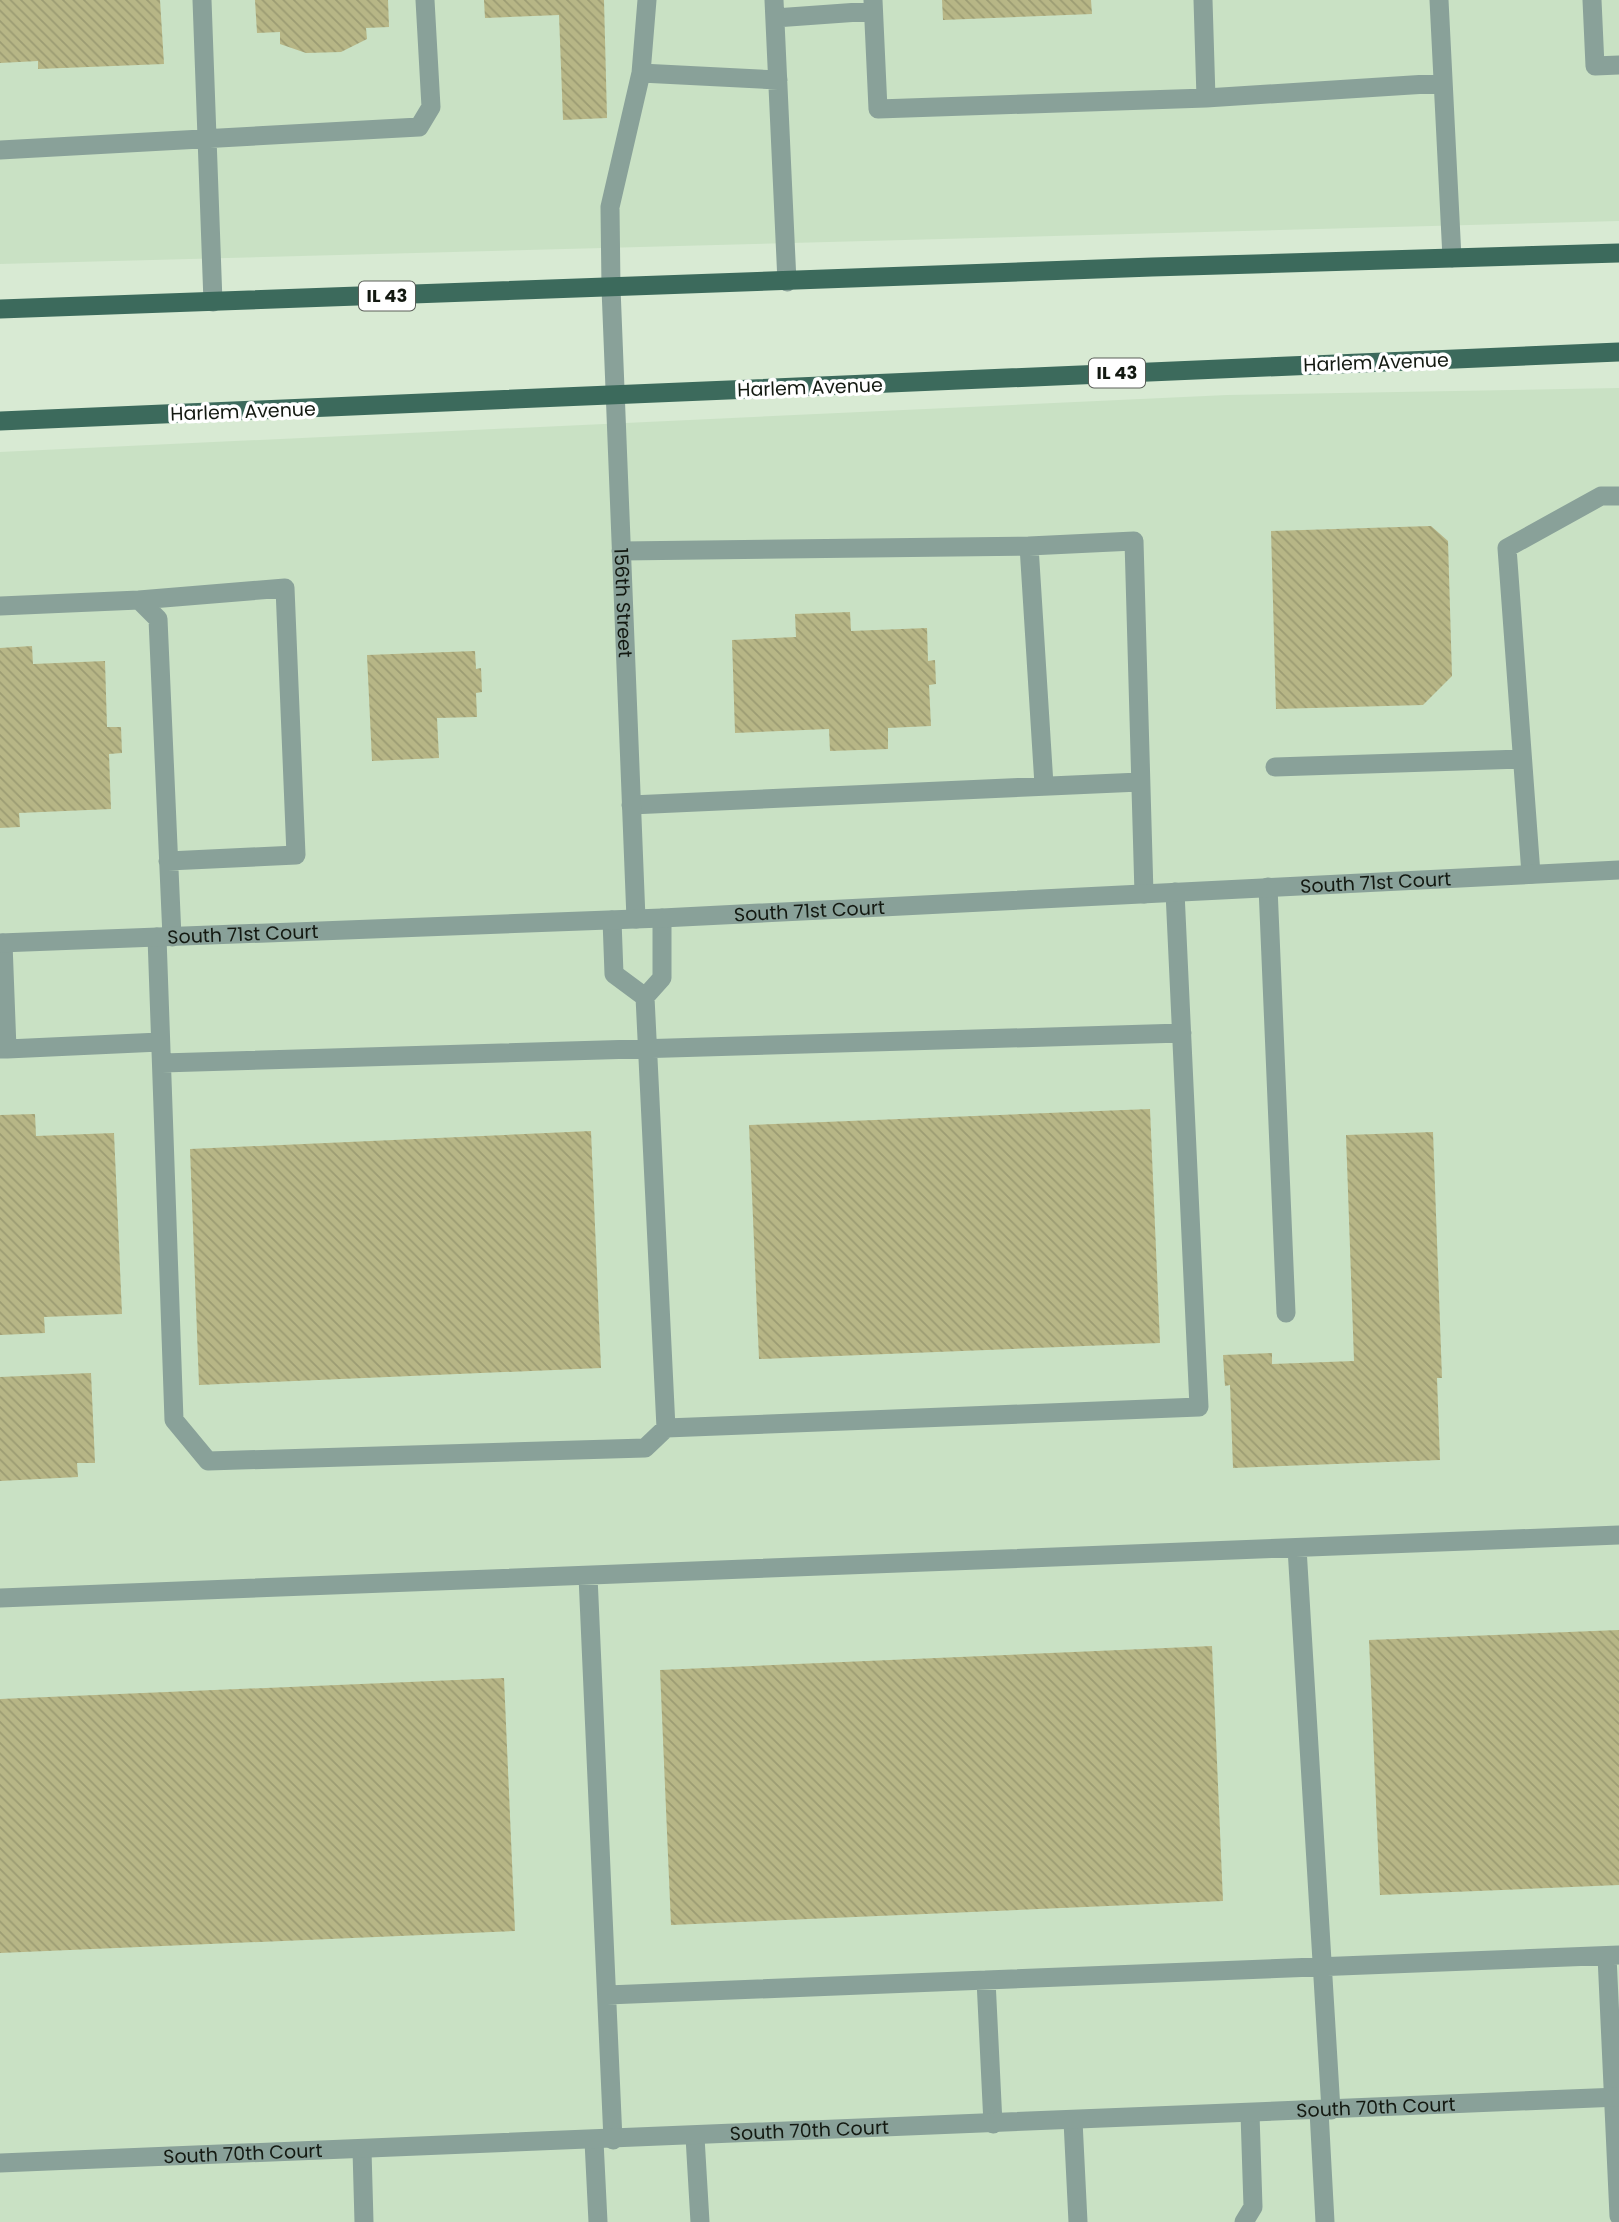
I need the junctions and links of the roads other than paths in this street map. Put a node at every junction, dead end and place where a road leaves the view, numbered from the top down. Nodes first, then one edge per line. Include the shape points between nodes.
1 (202, 0) edge
2 (425, 0) edge
3 (647, 0) edge
4 (1203, 0) edge
5 (1439, 0) edge
6 (1592, 0) edge
7 (873, 5) edge
8 (775, 9) edge
9 (1619, 65) edge
10 (641, 73) junction
11 (778, 80) junction
12 (1443, 83) junction
13 (1206, 99) junction
14 (208, 140) junction
15 (0, 150) edge
16 (1619, 253) edge
17 (1452, 258) junction
18 (787, 282) junction
19 (611, 288) junction
20 (213, 302) junction
21 (0, 309) edge
22 (1619, 352) edge
23 (615, 395) junction
24 (0, 421) edge
25 (1619, 496) edge
26 (1030, 546) junction
27 (621, 551) junction
28 (139, 600) junction
29 (0, 606) edge
30 (1522, 759) junction
31 (1275, 767) dead end
32 (1140, 782) junction
33 (1044, 785) junction
34 (631, 805) junction
35 (168, 861) junction
36 (1619, 870) edge
37 (1531, 874) junction
38 (1268, 887) junction
39 (1175, 892) junction
40 (1144, 894) junction
41 (662, 918) junction
42 (636, 919) junction
43 (612, 920) junction
44 (164, 937) junction
45 (2, 943) edge
46 (645, 997) junction
47 (1182, 1033) junction
48 (160, 1042) junction
49 (650, 1048) junction
50 (3, 1049) edge
51 (162, 1063) junction
52 (1286, 1313) dead end
53 (666, 1429) junction
54 (1619, 1535) edge
55 (1297, 1548) junction
56 (588, 1576) junction
57 (0, 1598) edge
58 (1613, 1955) edge
59 (1322, 1968) junction
60 (986, 1980) junction
61 (607, 1995) junction
62 (1616, 2097) edge
63 (1325, 2111) junction
64 (1250, 2113) junction
65 (1073, 2121) junction
66 (993, 2124) junction
67 (695, 2137) junction
68 (604, 2140) junction
69 (362, 2150) junction
70 (0, 2163) edge
71 (1619, 2217) edge
72 (364, 2222) edge
73 (598, 2222) edge
74 (700, 2222) edge
75 (1078, 2222) edge
76 (1244, 2222) edge
77 (1325, 2222) edge

1 - 14 street
2 - 14 street via 431,107 419,127
3 - 10 street, 156th Street
4 - 13 street
5 - 12 street
6 - 9 street via 1595,66
7 - 8 street
7 - 13 street via 878,109
8 - 11 street
10 - 11 street
10 - 19 street, 156th Street via 610,207
11 - 18 street
12 - 13 street
12 - 17 street
14 - 15 street
14 - 20 street
16 - 17 main road, IL 43
17 - 18 main road, IL 43
18 - 19 main road, IL 43
19 - 20 main road, IL 43
19 - 23 street, 156th Street
20 - 21 main road, IL 43
22 - 23 main road, Harlem Avenue / IL 43
23 - 24 main road, Harlem Avenue / IL 43
23 - 27 street, 156th Street
25 - 30 street via 1601,496 1507,548
26 - 27 street
26 - 32 street via 1134,541
26 - 33 street
27 - 34 street, 156th Street
28 - 29 street
28 - 35 street via 158,620
28 - 35 street via 285,588 296,855
30 - 31 street
30 - 37 street
32 - 33 street
32 - 40 street
33 - 34 street
34 - 42 street, 156th Street
35 - 44 street
36 - 37 street, South 71st Court
37 - 38 street, South 71st Court
38 - 39 street, South 71st Court
38 - 52 street
39 - 40 street, South 71st Court
39 - 47 street
40 - 41 street, South 71st Court
41 - 42 street, South 71st Court
41 - 46 street via 662,978
42 - 43 street, South 71st Court
43 - 44 street, South 71st Court
43 - 46 street via 614,974
44 - 45 street, South 71st Court
44 - 48 street
45 - 50 street
46 - 49 street
47 - 49 street
47 - 53 street via 1199,1407
48 - 50 street
48 - 51 street
49 - 51 street
49 - 53 street
51 - 53 street via 174,1420 208,1461 645,1448
54 - 55 street
55 - 56 street
55 - 59 street
56 - 57 street
56 - 61 street
58 - 59 street
58 - 62 street
59 - 60 street
59 - 63 street
60 - 61 street
60 - 66 street
61 - 68 street
62 - 63 street, South 70th Court
62 - 71 street
63 - 64 street, South 70th Court
63 - 77 street
64 - 65 street, South 70th Court
64 - 76 street via 1253,2207
65 - 66 street, South 70th Court
65 - 75 street
66 - 67 street, South 70th Court
67 - 68 street, South 70th Court
67 - 74 street
68 - 69 street, South 70th Court
68 - 73 street
69 - 70 street, South 70th Court
69 - 72 street

